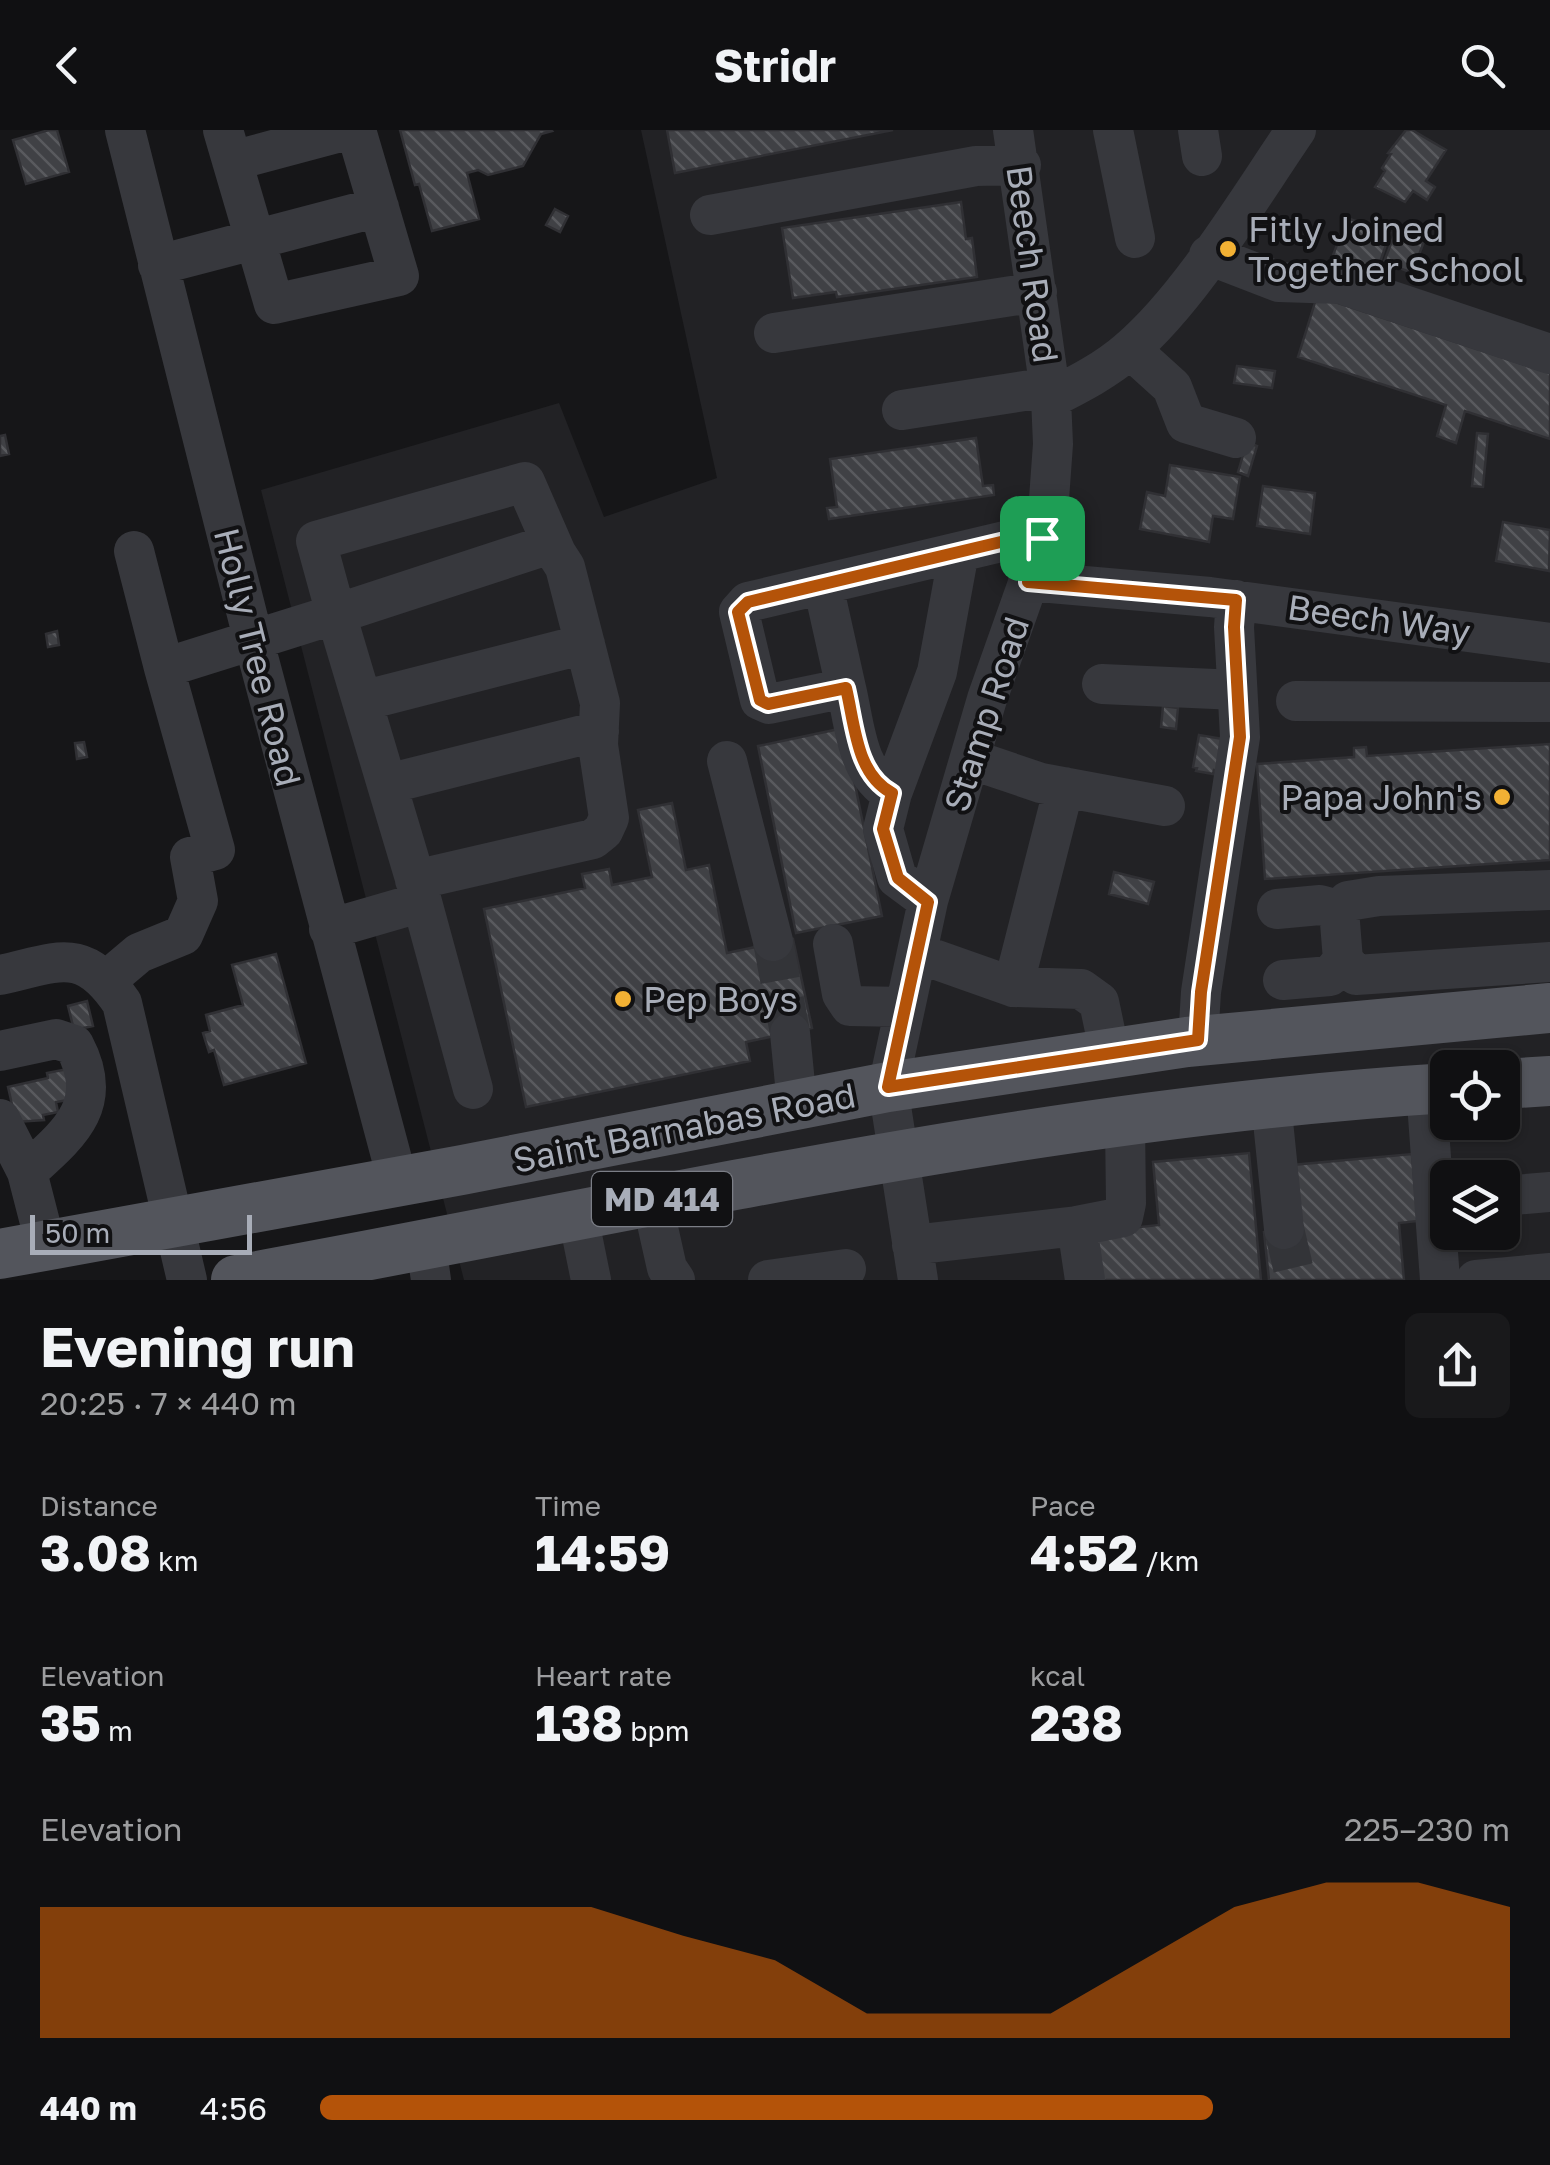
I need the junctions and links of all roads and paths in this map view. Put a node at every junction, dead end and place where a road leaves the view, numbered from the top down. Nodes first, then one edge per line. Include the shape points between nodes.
1 (124, 130) edge
2 (348, 130) edge
3 (356, 130) edge
4 (1114, 130) edge
5 (1296, 130) edge
6 (228, 146) edge
7 (1017, 147) edge
8 (379, 207) junction
9 (710, 214) dead end
10 (254, 237) junction
11 (1136, 238) dead end
12 (1209, 255) junction
13 (158, 265) junction
14 (1037, 292) junction
15 (774, 333) dead end
16 (1130, 349) junction
17 (1550, 354) edge
18 (1050, 393) junction
19 (902, 410) dead end
20 (1236, 438) dead end
21 (1042, 538) junction
22 (134, 550) dead end
23 (959, 552) junction
24 (556, 553) junction
25 (1028, 582) junction
26 (823, 585) junction
27 (1236, 600) junction
28 (336, 614) junction
29 (253, 638) junction
30 (1550, 643) edge
31 (585, 644) junction
32 (164, 668) junction
33 (935, 678) junction
34 (1102, 684) dead end
35 (846, 688) junction
36 (991, 689) junction
37 (1237, 690) junction
38 (362, 701) junction
39 (1296, 701) dead end
40 (1550, 702) edge
41 (599, 731) junction
42 (970, 759) junction
43 (728, 761) dead end
44 (386, 784) junction
45 (1064, 787) junction
46 (892, 793) junction
47 (1164, 806) dead end
48 (1550, 890) edge
49 (418, 891) junction
50 (928, 902) junction
51 (1277, 909) dead end
52 (1339, 910) junction
53 (329, 929) junction
54 (773, 942) tunnel mouth
55 (833, 944) dead end
56 (917, 953) junction
57 (1550, 962) edge
58 (1350, 967) junction
59 (0, 975) edge
60 (107, 980) junction
61 (1283, 980) dead end
62 (1013, 987) junction
63 (906, 1007) junction
64 (1550, 1008) edge
65 (1361, 1025) junction
66 (790, 1033) tunnel mouth
67 (1198, 1040) junction
68 (0, 1051) edge
69 (1110, 1054) junction
70 (1550, 1081) edge
71 (1520, 1083) edge
72 (888, 1087) junction
73 (473, 1089) dead end
74 (1430, 1089) edge
75 (1271, 1102) junction
76 (797, 1104) junction
77 (0, 1118) edge
78 (1125, 1122) junction
79 (899, 1154) junction
80 (27, 1172) junction
81 (398, 1182) junction
82 (1550, 1192) edge
83 (1520, 1194) edge
84 (652, 1201) junction
85 (578, 1216) junction
86 (174, 1222) junction
87 (1077, 1226) junction
88 (1284, 1229) tunnel mouth
89 (23, 1250) edge
90 (1440, 1250) edge
91 (915, 1262) edge
92 (428, 1263) edge
93 (846, 1269) dead end
94 (1550, 1273) edge
95 (187, 1280) edge
96 (236, 1280) edge
97 (591, 1280) edge
98 (675, 1280) edge
99 (768, 1280) edge
100 (1085, 1280) edge
101 (1440, 1280) edge
102 (1476, 1280) edge

1 - 13 street, Holly Tree Road
2 - 6 street
3 - 8 street
4 - 11 street
5 - 12 street
6 - 10 street
7 - 9 street via 976,166
7 - 14 street, Beech Road
8 - 10 street
8 - 10 street via 399,276 274,304
10 - 13 street
12 - 16 street
12 - 17 street via 1279,282 1340,284
13 - 29 street, Holly Tree Road
14 - 15 street
14 - 18 street, Beech Road
16 - 18 street via 1083,382
16 - 20 street via 1172,387 1186,423
18 - 19 street
18 - 21 street, Stamp Road via 1054,444
21 - 23 street
21 - 25 street, Stamp Road
22 - 32 street
23 - 26 street
23 - 33 street
24 - 28 street via 544,546
24 - 28 street via 525,482 316,542
24 - 31 street
25 - 27 street, Beech Way
25 - 36 street, Stamp Road
26 - 35 street
26 - 35 street via 748,602 738,612 760,700 768,704
27 - 30 street, Beech Way
27 - 37 street
28 - 29 street
28 - 38 street
29 - 32 street
29 - 53 street, Holly Tree Road
31 - 38 street
31 - 41 street via 600,703
32 - 60 street via 215,850 190,857 198,901 182,935 139,953
33 - 36 street
33 - 46 street
34 - 37 street
35 - 46 street via 865,766
36 - 42 street, Stamp Road
37 - 67 street via 1240,737
38 - 44 street
39 - 40 street
41 - 44 street
41 - 49 street via 609,818 604,830 593,839
42 - 45 street
42 - 50 street, Stamp Road
43 - 54 street
44 - 49 street
45 - 47 street
45 - 62 street
46 - 50 street via 883,829 898,878
48 - 52 street via 1379,896 1348,901
49 - 53 street
49 - 73 street
50 - 56 street, Stamp Road
51 - 52 street
52 - 58 street
53 - 81 street, Holly Tree Road
55 - 63 street via 850,1006
56 - 62 street
56 - 63 street, Stamp Road
57 - 58 street
58 - 61 street via 1330,976
58 - 65 street
59 - 60 street via 67,960
60 - 86 street via 122,1003
62 - 69 street via 1080,989 1099,1002
63 - 72 street, Stamp Road
64 - 65 main road, Saint Barnabas Road / MD 414
65 - 67 main road, Saint Barnabas Road / MD 414
66 - 76 street
67 - 69 main road, Saint Barnabas Road / MD 414
68 - 80 street via 56,1039 74,1045 83,1062 86,1088 78,1121
69 - 72 main road, Saint Barnabas Road / MD 414
70 - 71 main road
72 - 76 main road, Saint Barnabas Road / MD 414
72 - 79 street, Stamp Road
74 - 75 main road, Saint Barnabas Road / MD 414
75 - 78 main road, Saint Barnabas Road / MD 414
75 - 88 street
76 - 81 main road, Saint Barnabas Road / MD 414
77 - 80 street
78 - 79 main road, Saint Barnabas Road / MD 414
78 - 87 street via 1123,1217
79 - 84 main road, Saint Barnabas Road / MD 414
79 - 91 street, Stamp Road
80 - 89 street
81 - 86 main road, Saint Barnabas Road / MD 414
82 - 83 street
84 - 85 main road, Saint Barnabas Road / MD 414
84 - 98 street
85 - 92 main road, Saint Barnabas Road / MD 414
85 - 97 street
86 - 89 main road, Saint Barnabas Road / MD 414
86 - 95 street
87 - 91 street
87 - 100 street
90 - 101 street
92 - 96 main road, Saint Barnabas Road / MD 414
93 - 99 street
94 - 102 street

